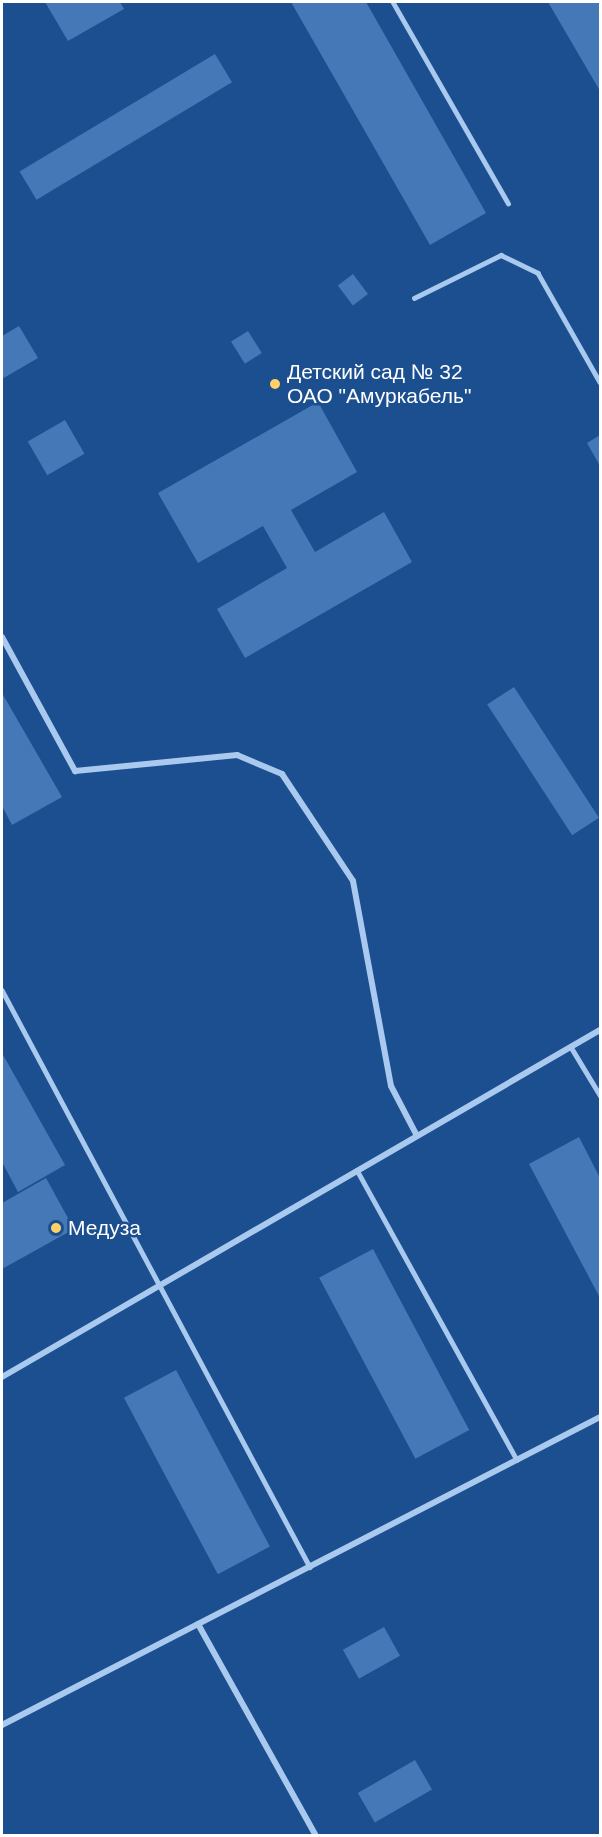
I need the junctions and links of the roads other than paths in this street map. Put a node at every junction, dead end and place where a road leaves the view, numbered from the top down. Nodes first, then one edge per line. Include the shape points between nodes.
1 (393, 2) edge
2 (508, 203) dead end
3 (414, 298) dead end
4 (600, 382) edge
5 (2, 637) edge
6 (2, 990) edge
7 (600, 1030) edge
8 (571, 1047) junction
9 (600, 1095) edge
10 (417, 1136) junction
11 (357, 1170) junction
12 (160, 1285) junction
13 (2, 1377) edge
14 (600, 1417) edge
15 (518, 1460) junction
16 (310, 1567) junction
17 (198, 1624) junction
18 (2, 1725) edge
19 (316, 1836) edge

1 - 2 lane
3 - 4 lane via 501,255 538,273
5 - 10 street via 75,771 237,755 282,774 353,881 391,1086
6 - 12 lane
7 - 8 street
8 - 9 lane
8 - 10 street
10 - 11 street
11 - 12 street
11 - 15 lane
12 - 13 street
12 - 16 lane
14 - 15 street
15 - 16 street
16 - 17 street
17 - 18 street
17 - 19 street

